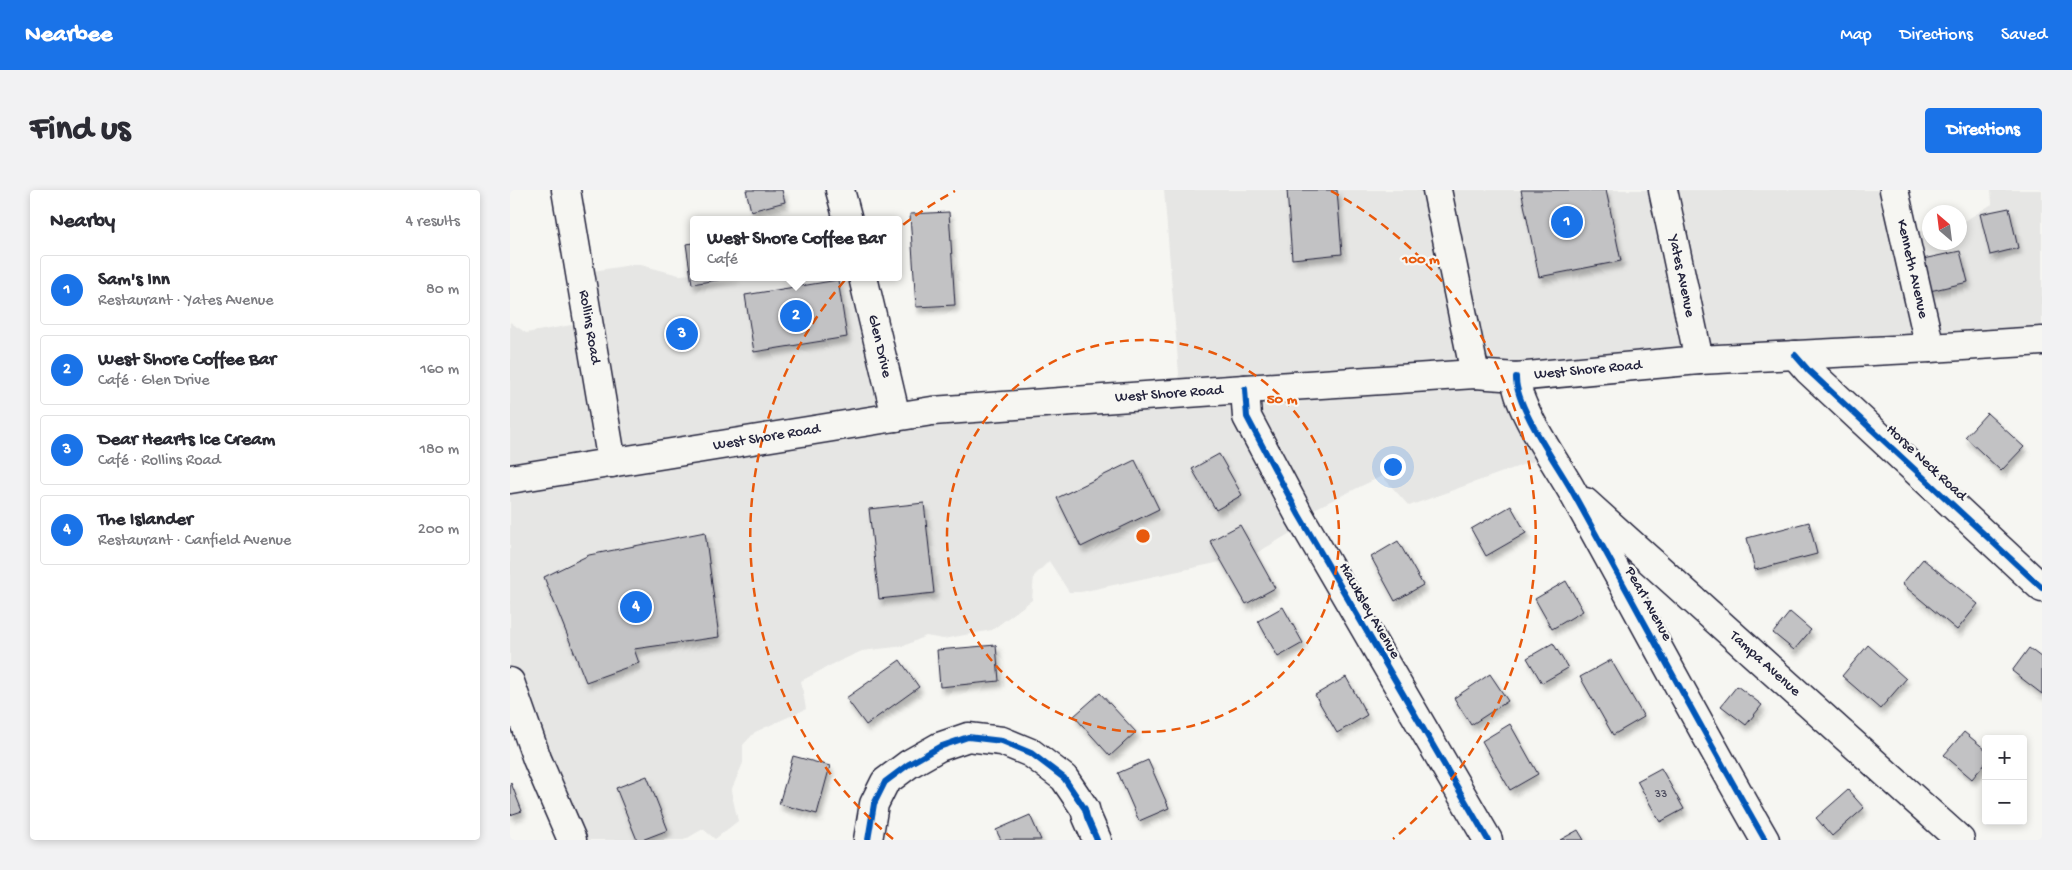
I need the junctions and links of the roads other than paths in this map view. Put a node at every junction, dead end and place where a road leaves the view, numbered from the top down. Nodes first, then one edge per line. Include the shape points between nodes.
1 (566, 190) edge
2 (840, 190) edge
3 (1437, 190) edge
4 (1663, 190) edge
5 (1894, 190) edge
6 (847, 216) edge
7 (864, 281) edge
8 (2042, 340) edge
9 (1930, 348) junction
10 (1795, 354) junction
11 (1699, 360) junction
12 (1475, 374) junction
13 (1516, 377) junction
14 (1245, 389) junction
15 (896, 417) junction
16 (612, 463) junction
17 (510, 479) edge
18 (1571, 489) junction
19 (2042, 588) edge
20 (510, 682) edge
21 (572, 840) edge
22 (868, 840) edge
23 (1097, 840) edge
24 (1488, 840) edge
25 (1765, 840) edge
26 (1960, 840) edge

1 - 16 street, Rollins Road
2 - 6 street
3 - 12 street
4 - 11 street, Yates Avenue
5 - 9 street, Kenneth Avenue
7 - 15 street, Glen Drive
8 - 9 street, West Shore Road
9 - 10 street, West Shore Road
10 - 11 street, West Shore Road
10 - 19 street, Horse Neck Road via 1809,371
11 - 13 street, West Shore Road
12 - 13 street, West Shore Road
12 - 14 street, West Shore Road
13 - 18 street, Pearl Avenue via 1531,423
14 - 15 street, West Shore Road via 944,410
14 - 24 street, Hawksley Avenue via 1247,416 1299,515
15 - 16 street, West Shore Road
16 - 17 street, West Shore Road
18 - 25 street, Pearl Avenue
18 - 26 street, Tampa Avenue
20 - 21 street via 537,759
22 - 23 street via 874,804 885,782 941,746 968,737 1002,741 1031,754 1064,778 1085,808

